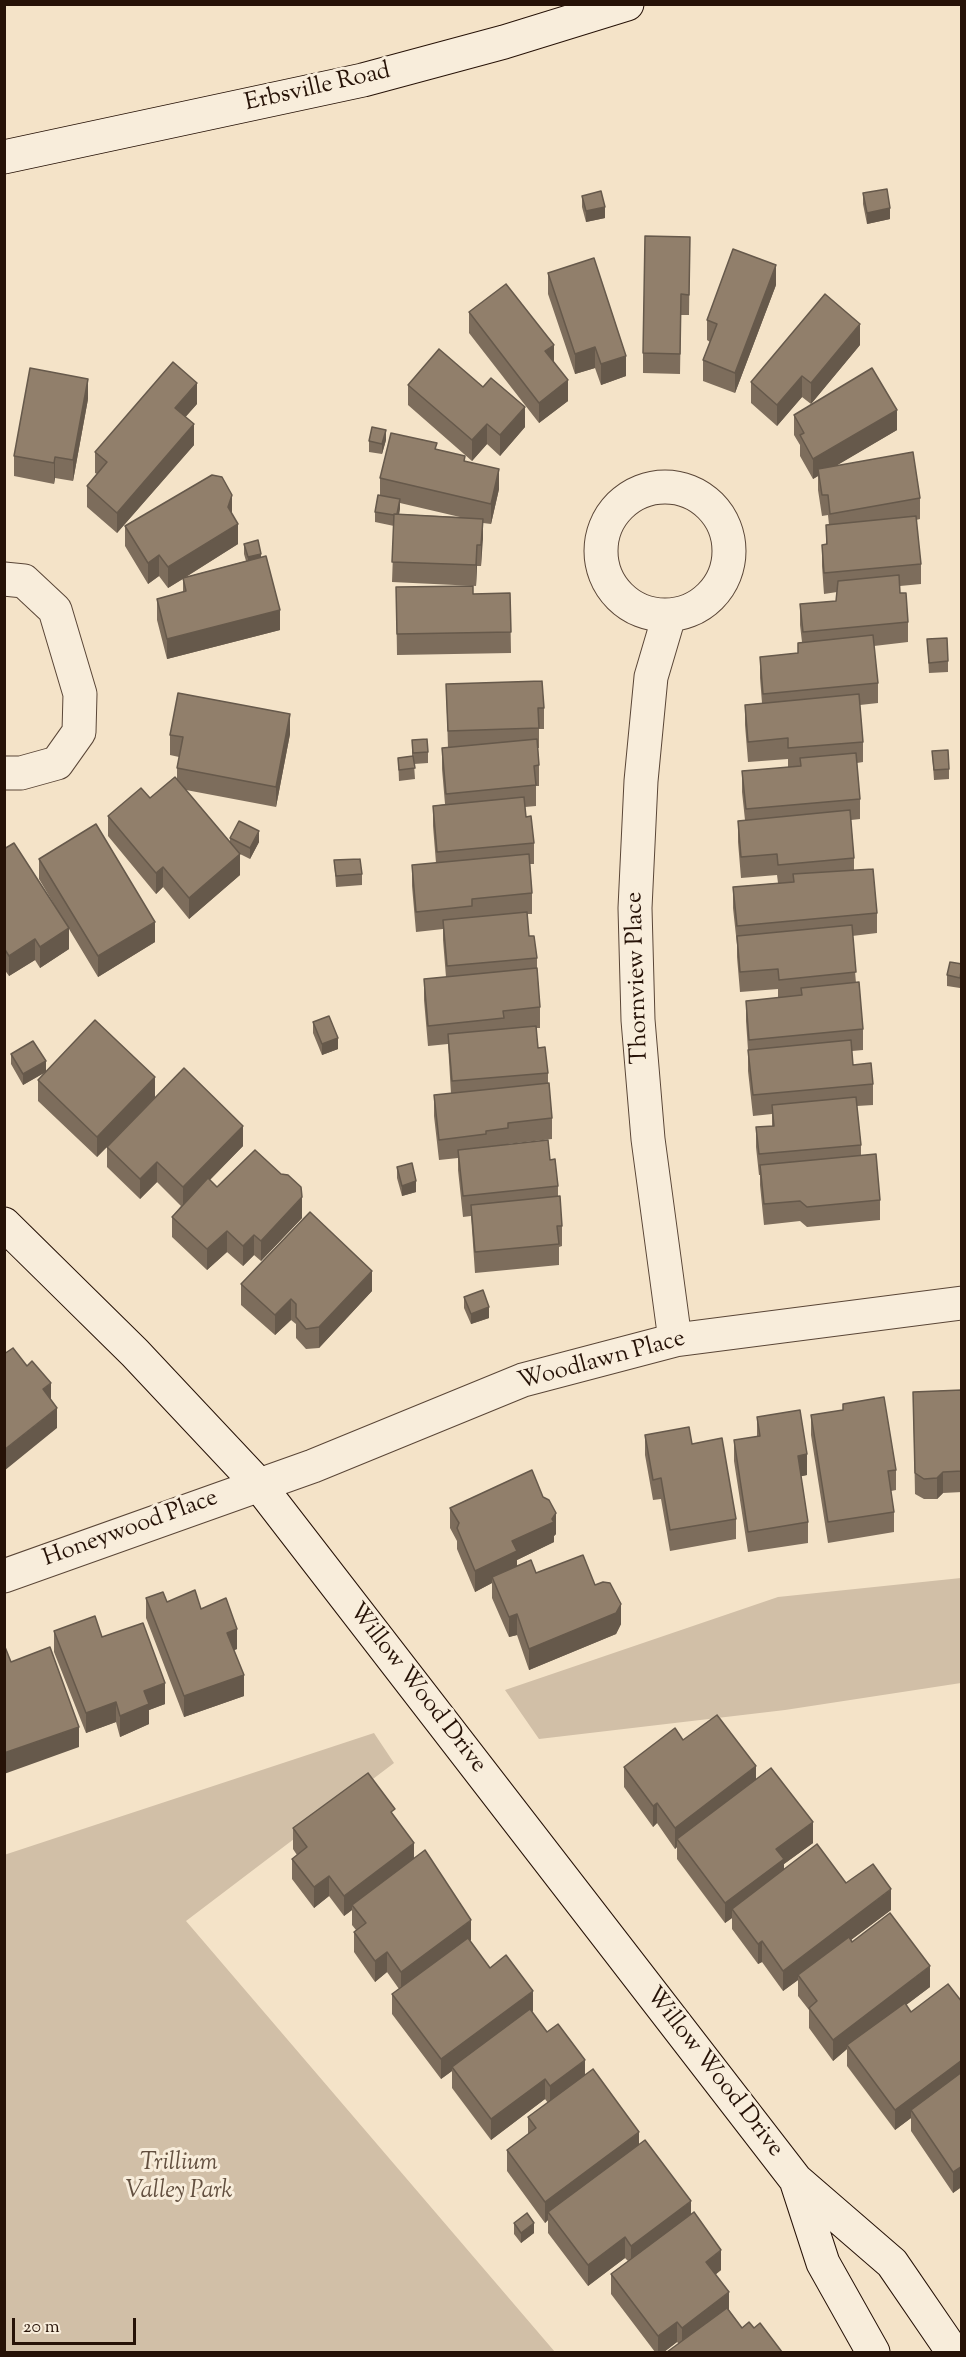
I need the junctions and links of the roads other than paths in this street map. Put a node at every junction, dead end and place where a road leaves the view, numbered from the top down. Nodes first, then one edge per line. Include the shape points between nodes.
1 (627, 4) edge
2 (4, 157) edge
3 (4, 579) edge
4 (669, 616) dead end
5 (4, 773) edge
6 (4, 1224) edge
7 (962, 1303) edge
8 (675, 1340) junction
9 (259, 1485) junction
10 (4, 1576) edge
11 (796, 2180) junction
12 (873, 2352) edge
13 (953, 2352) edge

1 - 2 street, Erbsville Road via 363,81
3 - 5 street via 24,581 55,610 80,694 79,732 57,763 21,773
4 - 8 street, Thornview Place via 651,677 635,908 638,1020 648,1139
6 - 9 street, Willow Wood Drive via 135,1353
7 - 8 street, Woodlawn Place
8 - 9 street, Woodlawn Place via 523,1380
9 - 10 street, Honeywood Place
9 - 11 street, Willow Wood Drive
11 - 12 street, Willow Wood Drive via 823,2263
11 - 13 street, Willow Wood Drive via 892,2263

